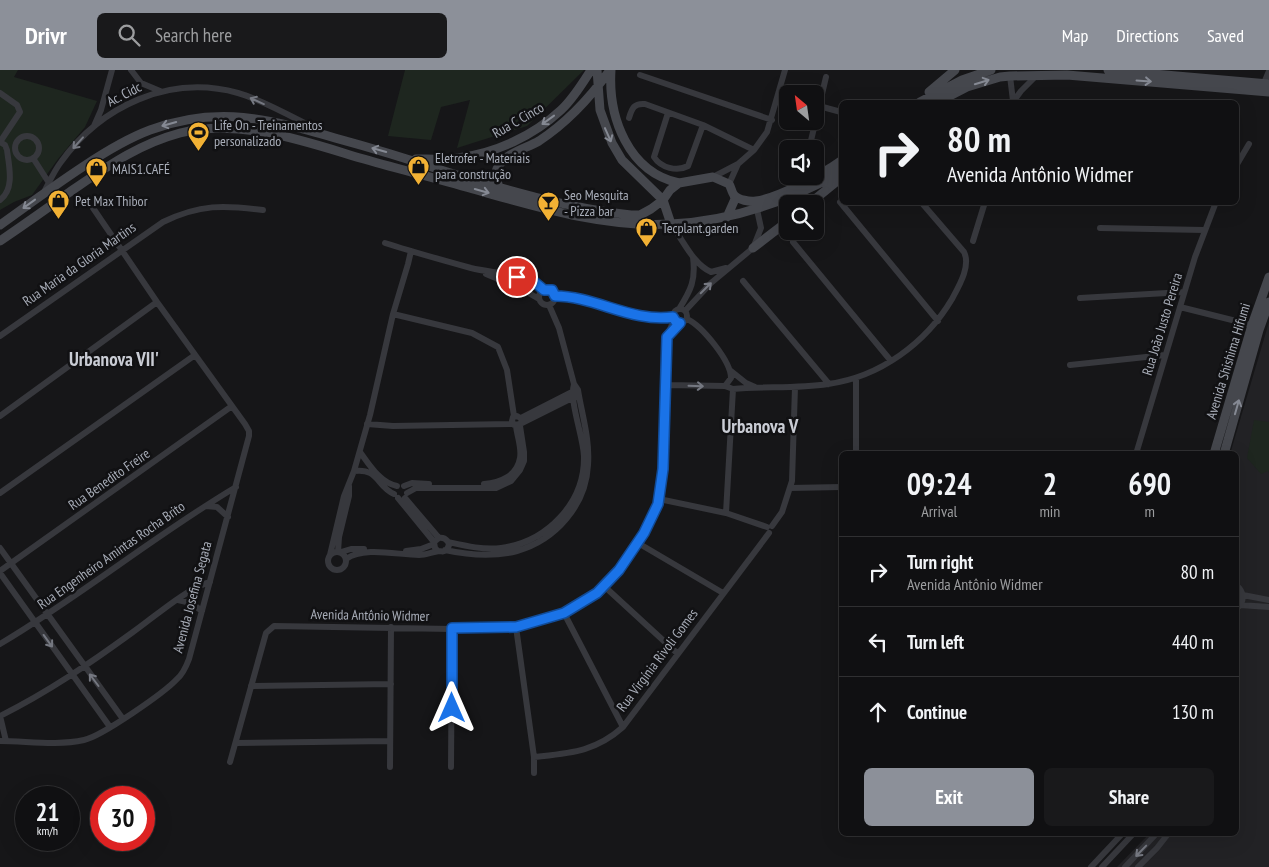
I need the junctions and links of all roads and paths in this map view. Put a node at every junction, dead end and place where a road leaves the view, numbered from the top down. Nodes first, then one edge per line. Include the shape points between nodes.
1 (112, 70) edge
2 (132, 70) edge
3 (591, 70) edge
4 (597, 70) edge
5 (611, 70) edge
6 (785, 70) edge
7 (955, 70) edge
8 (991, 70) edge
9 (1108, 70) edge
10 (1269, 71) edge
11 (1150, 72) edge
12 (1008, 73) edge
13 (1118, 73) edge
14 (640, 75) dead end
15 (1036, 76) junction
16 (826, 77) dead end
17 (1267, 84) edge
18 (824, 85) edge
19 (597, 88) junction
20 (160, 91) junction
21 (1269, 92) edge
22 (0, 93) edge
23 (923, 100) edge
24 (925, 100) edge
25 (942, 100) edge
26 (1013, 100) edge
27 (1014, 100) edge
28 (582, 106) junction
29 (824, 107) edge
30 (600, 110) junction
31 (839, 111) edge
32 (668, 113) junction
33 (629, 118) dead end
34 (772, 120) junction
35 (703, 124) junction
36 (93, 127) junction
37 (10, 128) junction
38 (332, 137) junction
39 (0, 142) edge
40 (1249, 144) dead end
41 (13, 147) junction
42 (754, 150) junction
43 (33, 158) junction
44 (409, 159) junction
45 (1239, 161) edge
46 (839, 162) edge
47 (738, 164) junction
48 (839, 173) edge
49 (638, 177) junction
50 (713, 177) junction
51 (839, 180) edge
52 (50, 183) junction
53 (679, 183) junction
54 (729, 184) junction
55 (499, 187) junction
56 (44, 193) junction
57 (734, 195) junction
58 (820, 195) edge
59 (0, 200) edge
60 (663, 200) junction
61 (842, 205) edge
62 (923, 205) edge
63 (984, 205) edge
64 (1215, 205) edge
65 (756, 206) junction
66 (93, 208) dead end
67 (651, 209) junction
68 (263, 210) dead end
69 (727, 217) junction
70 (0, 224) edge
71 (671, 224) junction
72 (779, 228) edge
73 (1100, 228) dead end
74 (1204, 230) junction
75 (0, 241) edge
76 (974, 241) dead end
77 (792, 242) dead end
78 (385, 243) dead end
79 (753, 248) junction
80 (121, 250) junction
81 (410, 251) junction
82 (693, 258) junction
83 (474, 268) junction
84 (729, 268) junction
85 (1269, 277) edge
86 (743, 281) dead end
87 (544, 290) junction
88 (1184, 292) junction
89 (555, 296) junction
90 (1080, 298) dead end
91 (539, 299) junction
92 (157, 302) junction
93 (1269, 302) edge
94 (548, 305) junction
95 (1180, 307) junction
96 (684, 313) junction
97 (393, 314) junction
98 (673, 318) junction
99 (938, 321) junction
100 (680, 323) junction
101 (1252, 325) junction
102 (0, 336) edge
103 (667, 337) junction
104 (195, 355) junction
105 (1165, 355) junction
106 (891, 361) junction
107 (1070, 365) dead end
108 (731, 371) junction
109 (856, 378) junction
110 (829, 384) junction
111 (667, 385) junction
112 (729, 386) junction
113 (795, 387) junction
114 (756, 388) junction
115 (575, 392) junction
116 (232, 406) junction
117 (0, 416) edge
118 (518, 422) junction
119 (367, 424) junction
120 (856, 451) edge
121 (1137, 451) edge
122 (1215, 451) edge
123 (1225, 451) edge
124 (360, 452) junction
125 (354, 471) junction
126 (349, 486) junction
127 (400, 486) junction
128 (236, 487) junction
129 (839, 487) edge
130 (790, 488) junction
131 (0, 493) edge
132 (401, 496) junction
133 (659, 499) junction
134 (205, 506) junction
135 (726, 513) junction
136 (228, 517) junction
137 (769, 529) junction
138 (435, 541) junction
139 (448, 542) junction
140 (638, 543) junction
141 (0, 548) edge
142 (442, 551) junction
143 (340, 552) junction
144 (330, 555) junction
145 (346, 559) junction
146 (11, 563) junction
147 (0, 572) edge
148 (210, 582) junction
149 (604, 586) junction
150 (1239, 589) edge
151 (723, 593) junction
152 (1243, 595) junction
153 (178, 600) junction
154 (1269, 600) edge
155 (1239, 605) edge
156 (1239, 607) edge
157 (1269, 607) edge
158 (202, 610) junction
159 (564, 613) junction
160 (47, 614) junction
161 (35, 623) junction
162 (391, 627) junction
163 (516, 627) junction
164 (452, 628) junction
165 (0, 644) edge
166 (678, 654) junction
167 (85, 667) junction
168 (73, 675) junction
169 (391, 684) junction
170 (251, 686) junction
171 (0, 716) edge
172 (123, 719) junction
173 (110, 727) junction
174 (623, 727) junction
175 (3, 741) edge
176 (390, 741) junction
177 (236, 743) junction
178 (534, 757) junction
179 (230, 762) dead end
180 (390, 767) dead end
181 (451, 767) dead end
182 (534, 773) dead end
183 (1120, 836) edge
184 (1131, 836) edge
185 (1154, 836) edge
186 (1166, 836) edge
187 (1091, 867) edge
188 (1102, 867) edge
189 (1125, 867) edge
190 (1138, 867) edge

1 - 36 street
2 - 20 street via 141,83
3 -> 44 street, Rua C Cinco via 560,111 511,143 457,158
4 - 19 street
5 - 19 street, Rua C Cinco
5 - 53 street via 616,119 626,141 649,171
6 - 34 street
7 - 23 street
8 - 24 street via 962,80
9 - 13 street
10 - 17 street
11 - 13 street
11 - 17 street
12 - 15 street
25 -> 12 street via 967,87
12 - 26 street
13 - 15 street
13 -> 21 street
14 - 34 street
15 - 27 street
16 - 18 street
19 - 28 street, Rua C Cinco
19 - 30 street
20 - 36 street, Ac. Cidc via 128,104
38 -> 20 street, Ac. Cidc via 235,92 198,88
22 - 37 street via 19,108 19,116
28 - 30 street
28 - 55 street, Rua C Cinco via 559,127 500,163 496,171
29 - 31 street
30 -> 49 street via 622,160
32 - 33 street via 638,103 631,109
32 - 35 street
32 - 35 street via 654,157 660,164 674,169 688,166
34 - 42 street
35 - 42 street
36 -> 52 street, Ac. Cidc via 61,162
37 - 39 street
37 - 41 street
44 -> 38 street
38 -> 56 street via 280,122 243,116 177,122 127,140
39 - 41 street
40 - 45 street
41 - 43 street via 20,158
41 - 43 street via 20,137 27,135 37,140 39,150
41 - 59 street via 9,190
42 - 47 street
43 - 52 street
44 - 55 street
46 - 65 street
47 - 50 street
47 - 54 street
48 - 65 street via 818,185
49 - 60 street
49 - 67 street via 650,193
50 - 53 street
50 - 54 street
51 - 58 street
52 - 56 street, Ac. Cidc
53 - 60 street
54 - 57 street
55 - 67 street via 614,213 640,214
56 -> 70 street
57 - 65 street
57 - 69 street
60 - 67 street
60 - 71 street
61 - 99 street
62 - 99 street via 965,255 966,262 962,279
63 - 76 street
64 - 74 street, Rua João Justo Pereira
65 - 69 street
65 - 79 street via 761,228
66 - 80 street
68 - 80 street, Rua Maria da Gloria Martins via 230,206 195,209 163,222
69 - 71 street
75 -> 71 street via 114,161 138,148 182,133 222,129 263,132 300,140 564,213 616,222
71 - 82 street
72 - 79 street
73 - 74 street
74 - 88 street, Rua João Justo Pereira
77 - 106 street
78 - 81 street
79 - 84 street
80 - 92 street
80 - 102 street, Rua Maria da Gloria Martins
81 - 83 street
81 - 97 street
82 - 84 street via 711,272
82 - 96 street via 693,283
83 - 87 street via 528,279
83 - 91 street
96 -> 84 street via 703,290
85 - 101 street, Avenida Shishima Hifumi
86 - 110 street
87 - 89 street via 552,290
87 - 91 street
88 - 90 street
88 - 95 street, Rua João Justo Pereira
89 - 94 street via 554,302
89 - 98 street via 652,317
91 - 94 street
92 - 104 street
92 - 117 street
123 -> 93 street, Avenida Shishima Hifumi
94 - 115 street via 562,337
95 - 101 street
95 - 105 street, Rua João Justo Pereira
96 - 98 street, Avenida Antônio Widmer via 674,312
96 - 100 street via 684,322
96 - 108 street via 699,327
97 - 118 street via 472,333 498,347 507,370
97 - 119 street
98 - 100 street
98 - 103 street, Avenida Antônio Widmer
99 - 106 street
100 - 103 street
101 - 122 street, Avenida Shishima Hifumi
103 - 111 street, Avenida Antônio Widmer
104 - 116 street
104 - 131 street
105 - 107 street
105 - 121 street, Rua João Justo Pereira
106 - 109 street
108 - 112 street
108 - 114 street
109 - 110 street
109 - 120 street
110 - 113 street
111 -> 112 street
111 - 133 street, Avenida Antônio Widmer
112 - 114 street
112 - 135 street
113 - 114 street
113 - 130 street, Rua Virgínia Rivoli Gomes
115 - 118 street
115 - 139 street via 583,468 579,486 562,516 542,533 517,545 490,549
115 - 142 street via 587,435 588,465 581,497 570,515 547,537 516,551 483,555
116 - 128 street, Avenida Josefina Segata via 248,428 249,436
116 - 146 street, Rua Benedito Freire
118 - 119 street
118 - 127 street via 520,456 507,478 491,483 412,483
118 - 132 street via 524,461 511,481 496,488 416,488
119 - 124 street
124 - 125 street
124 - 127 street via 378,475
125 - 126 street
125 - 132 street via 371,473 388,491
126 - 143 street via 339,537
126 - 144 street
127 - 132 street via 394,489
127 - 132 street via 407,489
128 - 134 street, Rua Engenheiro Amintas Rocha Brito
128 - 136 street, Avenida Josefina Segata
129 - 130 street
130 - 137 street, Rua Virgínia Rivoli Gomes via 782,512
132 - 138 street
133 - 135 street
133 - 140 street, Avenida Antônio Widmer
134 - 136 street via 217,507
134 - 160 street, Rua Engenheiro Amintas Rocha Brito
135 - 137 street
136 - 148 street, Avenida Josefina Segata
137 - 151 street, Rua Virgínia Rivoli Gomes
138 - 139 street via 445,538
138 - 142 street via 435,548
138 - 143 street via 409,551 351,549
139 - 142 street via 448,547
140 - 149 street, Avenida Antônio Widmer
140 - 151 street
141 - 146 street
142 - 145 street via 421,555 364,552
143 - 144 street
143 - 145 street
144 - 145 street via 328,564 335,570 344,568
146 - 147 street, Rua Benedito Freire
146 - 160 street
147 - 161 street
148 - 153 street
148 - 158 street, Avenida Josefina Segata
149 - 159 street, Avenida Antônio Widmer
149 - 166 street
150 - 152 street
151 - 166 street, Rua Virgínia Rivoli Gomes
152 - 154 street
152 - 155 street
153 - 158 street via 192,603
153 - 167 street
156 - 157 street
158 - 172 street, Avenida Josefina Segata via 182,674
159 - 163 street, Avenida Antônio Widmer
159 - 174 street
160 - 161 street, Rua Engenheiro Amintas Rocha Brito
160 - 167 street
161 - 165 street, Rua Engenheiro Amintas Rocha Brito
161 -> 168 street
162 - 164 street, Avenida Antônio Widmer
162 - 169 street
162 - 170 street, Avenida Antônio Widmer via 274,626 266,633
163 - 164 street, Avenida Antônio Widmer
163 - 178 street
164 - 181 street
166 - 174 street, Rua Virgínia Rivoli Gomes
167 - 168 street
172 -> 167 street
168 - 171 street
168 - 173 street
169 - 170 street
169 - 176 street
170 - 177 street, Avenida Antônio Widmer
171 - 175 street
172 - 173 street, Avenida Josefina Segata
173 - 175 street, Avenida Josefina Segata via 82,740
174 - 178 street, Rua Virgínia Rivoli Gomes via 595,746
176 - 177 street
176 - 180 street
177 - 179 street, Avenida Antônio Widmer
178 - 182 street
183 - 187 street
184 - 188 street
185 -> 189 street
186 - 190 street

